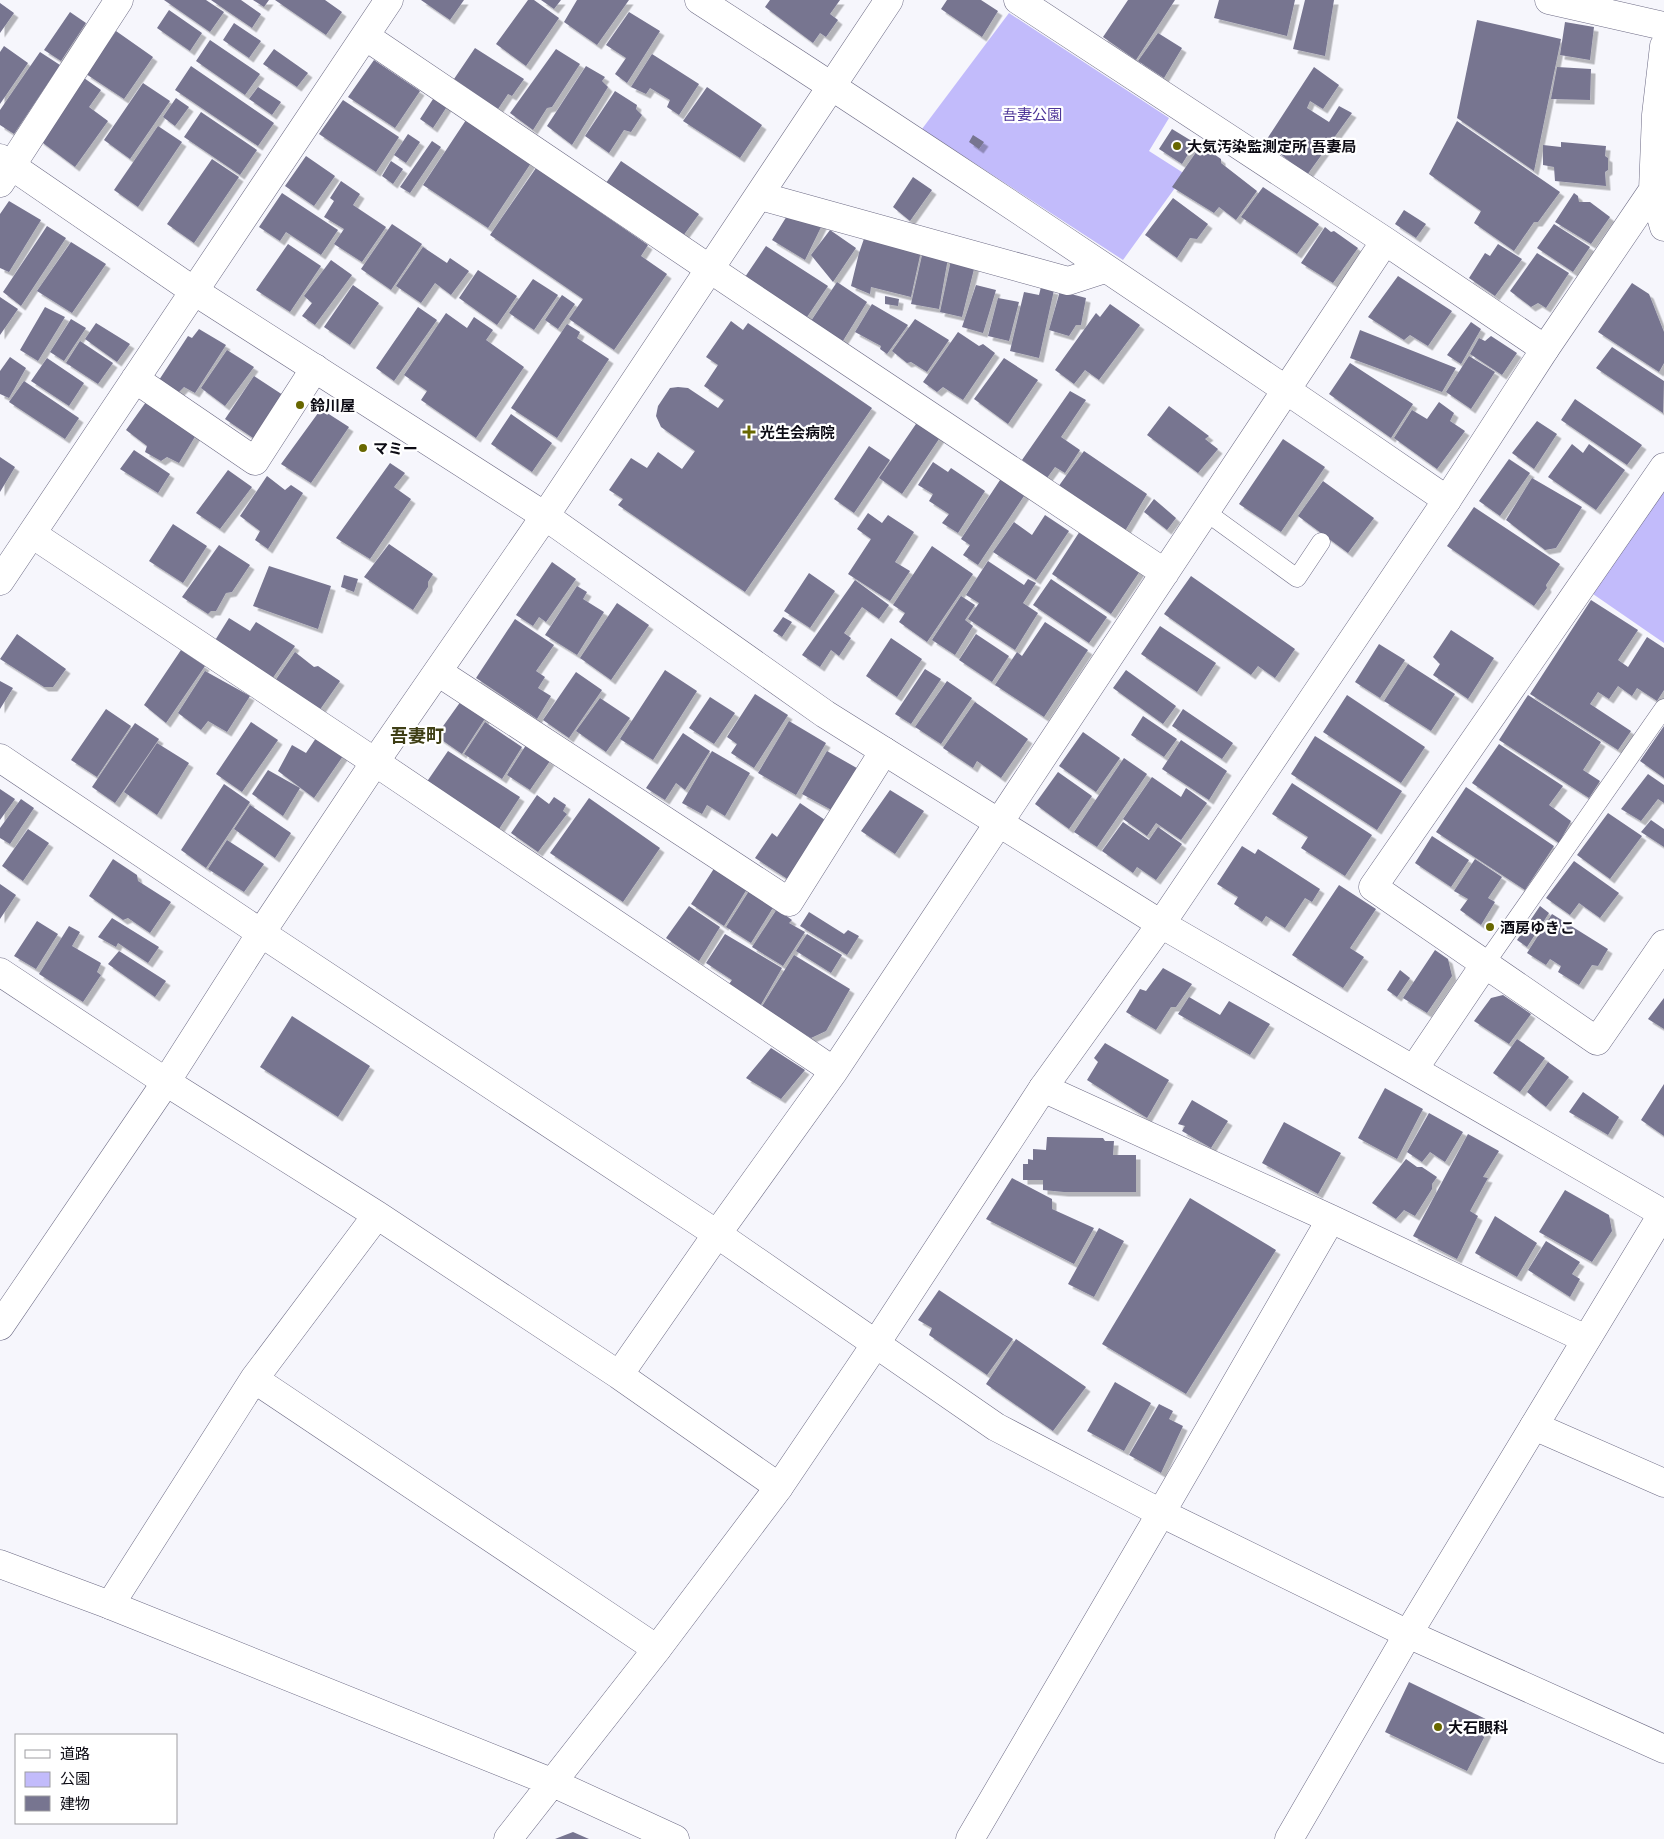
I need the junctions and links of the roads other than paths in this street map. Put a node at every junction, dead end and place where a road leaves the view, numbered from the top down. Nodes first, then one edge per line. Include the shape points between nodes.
1 (119, 0) edge
2 (389, 0) edge
3 (700, 0) edge
4 (889, 0) edge
5 (1550, 0) edge
6 (1021, 1) edge
7 (1664, 26) edge
8 (365, 36) junction
9 (1664, 46) edge
10 (833, 86) junction
11 (4, 169) edge
12 (1659, 193) edge
13 (760, 196) junction
14 (1664, 227) edge
15 (1385, 241) junction
16 (710, 269) junction
17 (1105, 269) junction
18 (194, 291) junction
19 (1545, 349) junction
20 (315, 368) junction
21 (135, 379) junction
22 (1287, 390) junction
23 (1664, 467) edge
24 (1447, 500) junction
25 (1206, 512) junction
26 (545, 516) junction
27 (32, 534) junction
28 (1321, 542) dead end
29 (1165, 573) junction
30 (0, 581) edge
31 (438, 672) junction
32 (1664, 708) edge
33 (884, 751) junction
34 (0, 758) edge
35 (375, 762) junction
36 (1000, 823) junction
37 (1160, 924) junction
38 (260, 933) junction
39 (1664, 944) edge
40 (1485, 964) junction
41 (0, 972) edge
42 (1414, 1068) junction
43 (834, 1071) junction
44 (166, 1082) junction
45 (1043, 1088) junction
46 (1664, 1213) edge
47 (376, 1215) junction
48 (1331, 1219) junction
49 (717, 1234) junction
50 (0, 1326) edge
51 (1586, 1340) junction
52 (875, 1345) junction
53 (619, 1375) junction
54 (254, 1379) junction
55 (1534, 1426) junction
56 (1664, 1483) edge
57 (779, 1487) junction
58 (1162, 1514) junction
59 (0, 1564) edge
60 (110, 1605) junction
61 (1408, 1634) junction
62 (657, 1649) junction
63 (1664, 1749) edge
64 (552, 1782) junction
65 (1296, 1837) edge
66 (508, 1839) edge
67 (675, 1839) edge
68 (970, 1839) edge

1 - 11 street
2 - 8 street
3 - 10 street
4 - 10 street
5 - 7 street
6 - 15 street
8 - 16 street
8 - 18 street
9 - 12 street via 1656,115
10 - 13 street
10 - 17 street
11 - 18 street
12 - 14 street
12 - 19 street
13 - 16 street
13 - 17 street via 1068,281
15 - 19 street
15 - 22 street
16 - 26 street
16 - 29 street
17 - 22 street
18 - 20 street
18 - 21 street
19 - 24 street
20 - 21 street via 255,461
20 - 26 street
21 - 27 street
22 - 24 street
22 - 25 street
23 - 40 street via 1373,887
24 - 37 street
25 - 28 lane via 1297,578
25 - 29 street
26 - 31 street
26 - 33 street via 825,714
27 - 30 street
27 - 35 street
29 - 36 street
31 - 33 street via 789,902
31 - 35 street
32 - 40 lane
33 - 36 street
34 - 38 street
35 - 38 street
35 - 43 street
36 - 37 street
36 - 43 street
37 - 42 street
37 - 45 street
38 - 44 street
38 - 49 street
39 - 40 street via 1598,1041
40 - 42 street
41 - 44 street
42 - 46 street
43 - 49 street
44 - 47 street
44 - 50 street
45 - 48 street
45 - 52 street
46 - 51 street
47 - 53 street
47 - 54 street
48 - 51 street
48 - 58 street
49 - 52 street
49 - 53 street
51 - 55 street
52 - 57 street
52 - 58 street via 996,1427
53 - 57 street
54 - 60 street
54 - 62 street
55 - 56 street
55 - 61 street
57 - 62 street
58 - 61 street
58 - 68 street
59 - 60 street
60 - 64 street
61 - 63 street
61 - 65 street
62 - 64 street
64 - 66 street
64 - 67 street

